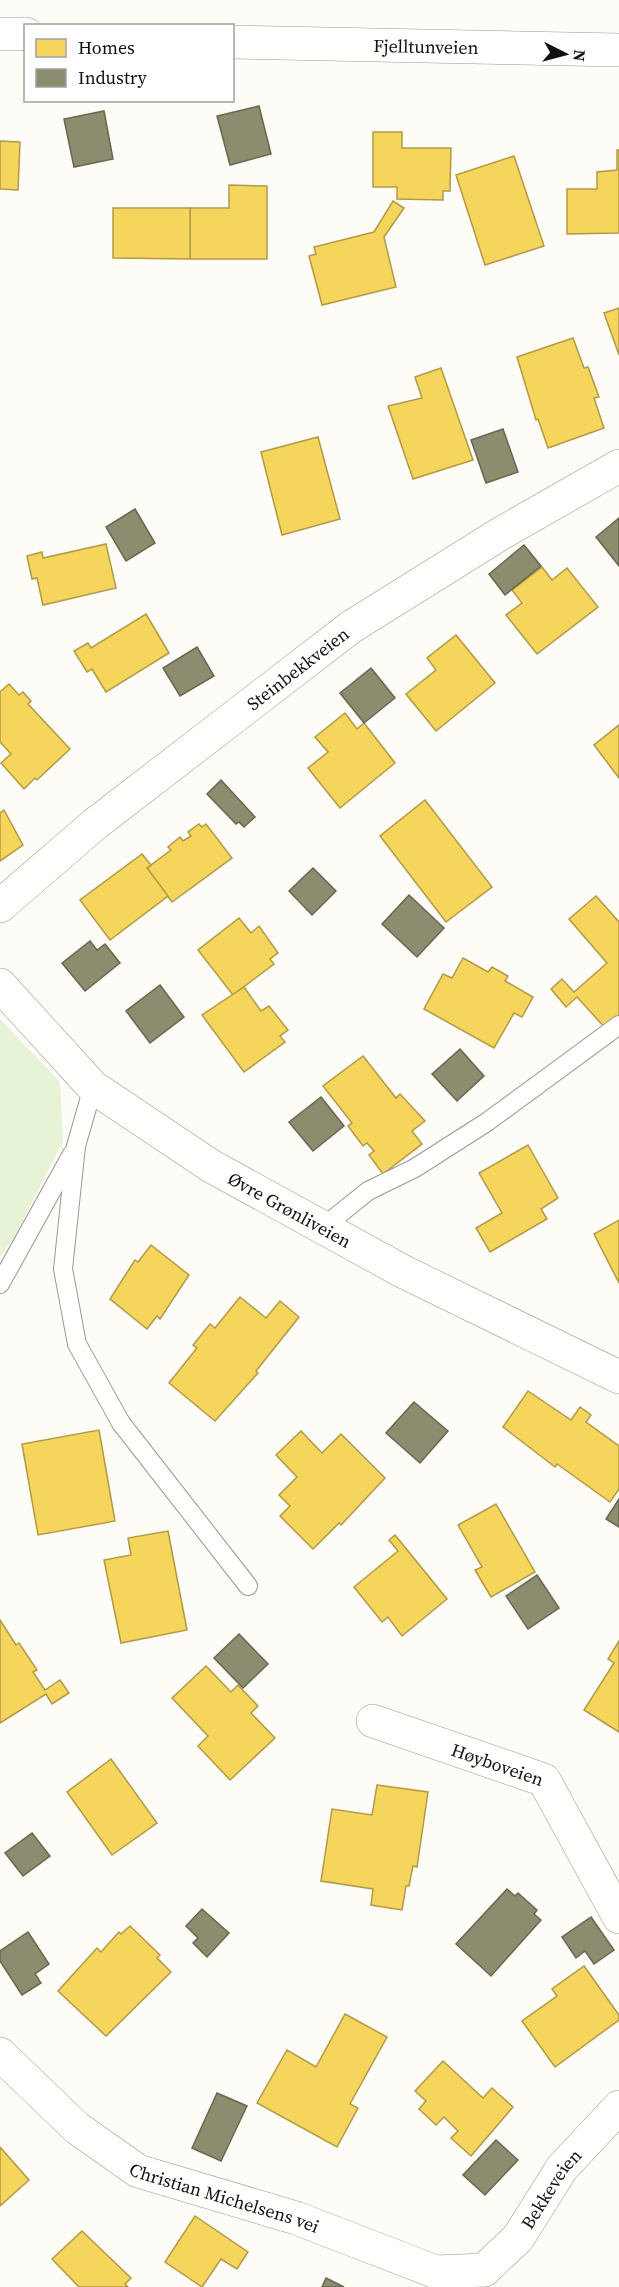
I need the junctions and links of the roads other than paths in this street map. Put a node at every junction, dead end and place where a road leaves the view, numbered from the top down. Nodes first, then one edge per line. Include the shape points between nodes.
1 (0, 33) edge
2 (24, 34) edge
3 (234, 42) edge
4 (619, 51) edge
5 (619, 466) edge
6 (0, 906) edge
7 (0, 985) edge
8 (619, 1025) edge
9 (93, 1087) junction
10 (76, 1146) junction
11 (322, 1228) junction
12 (0, 1284) edge
13 (619, 1377) edge
14 (248, 1586) dead end
15 (372, 1721) dead end
16 (619, 1917) edge
17 (0, 2054) edge
18 (619, 2107) edge
19 (488, 2278) edge

1 - 2 street
3 - 4 street, Fjelltunveien
5 - 6 street, Steinbekkveien via 351,627 95,824
7 - 9 street, Øvre Grønliveien
8 - 11 lane via 469,1133 415,1168 368,1191
9 - 10 lane
9 - 11 street, Øvre Grønliveien via 211,1166
10 - 12 lane
10 - 14 lane via 63,1269 77,1344 121,1423
11 - 13 street, Øvre Grønliveien
15 - 16 street, Høyboveien via 544,1780
17 - 19 street, Christian Michelsens vei via 77,2128 138,2171 296,2218 436,2272
18 - 19 street, Bekkeveien via 562,2168

